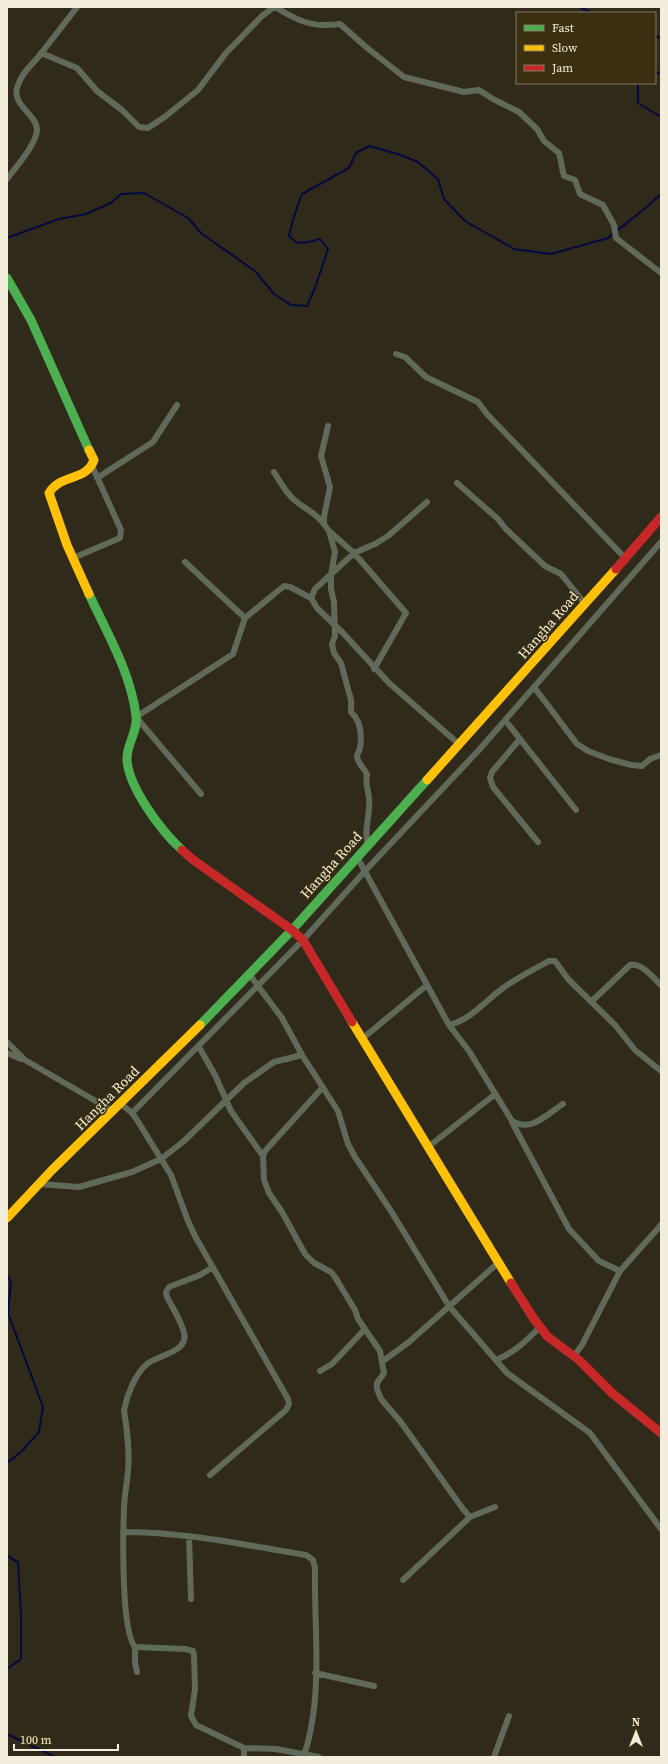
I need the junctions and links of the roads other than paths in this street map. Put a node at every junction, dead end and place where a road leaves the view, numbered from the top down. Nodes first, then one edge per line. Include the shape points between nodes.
1 (77, 7) edge
2 (274, 7) edge
3 (41, 53) junction
4 (7, 179) edge
5 (661, 274) edge
6 (7, 278) edge
7 (396, 354) dead end
8 (177, 405) dead end
9 (328, 426) dead end
10 (93, 468) junction
11 (274, 472) dead end
12 (97, 478) junction
13 (457, 483) dead end
14 (427, 502) dead end
15 (661, 517) edge
16 (324, 524) junction
17 (329, 532) junction
18 (661, 542) edge
19 (354, 553) junction
20 (73, 558) junction
21 (625, 558) junction
22 (186, 562) dead end
23 (331, 575) junction
24 (311, 598) junction
25 (585, 604) junction
26 (245, 618) junction
27 (334, 624) junction
28 (374, 669) junction
29 (534, 687) junction
30 (136, 717) junction
31 (505, 720) junction
32 (520, 739) junction
33 (460, 745) junction
34 (661, 755) edge
35 (201, 794) dead end
36 (576, 810) dead end
37 (538, 842) dead end
38 (368, 845) junction
39 (357, 857) junction
40 (365, 871) junction
41 (292, 930) junction
42 (303, 940) junction
43 (249, 974) junction
44 (258, 985) junction
45 (428, 985) junction
46 (661, 986) edge
47 (592, 1001) junction
48 (449, 1025) junction
49 (362, 1040) junction
50 (7, 1042) edge
51 (199, 1047) junction
52 (7, 1053) edge
53 (302, 1055) junction
54 (25, 1060) junction
55 (661, 1071) edge
56 (323, 1086) junction
57 (494, 1095) junction
58 (226, 1100) junction
59 (121, 1104) junction
60 (563, 1104) dead end
61 (113, 1111) junction
62 (132, 1113) junction
63 (512, 1121) junction
64 (428, 1147) junction
65 (263, 1156) junction
66 (161, 1159) junction
67 (39, 1184) junction
68 (7, 1218) edge
69 (661, 1225) edge
70 (498, 1263) junction
71 (213, 1268) junction
72 (620, 1271) junction
73 (449, 1306) junction
74 (540, 1327) junction
75 (365, 1329) junction
76 (573, 1357) junction
77 (496, 1360) junction
78 (383, 1361) junction
79 (320, 1372) dead end
80 (661, 1433) edge
81 (210, 1475) dead end
82 (495, 1507) dead end
83 (470, 1516) junction
84 (661, 1529) edge
85 (123, 1532) junction
86 (189, 1536) junction
87 (403, 1580) dead end
88 (191, 1599) dead end
89 (135, 1647) junction
90 (137, 1672) dead end
91 (315, 1673) junction
92 (374, 1686) dead end
93 (509, 1716) dead end
94 (244, 1748) junction
95 (304, 1754) junction
96 (244, 1757) edge
97 (319, 1757) edge
98 (494, 1757) edge

1 - 3 street
2 - 3 street via 226,53 198,90 148,128 139,127 97,91 77,68
2 - 5 street via 306,24 340,24 404,77 464,92 479,90 519,112 537,129 544,141 559,153 564,176 575,180 580,194 603,205 614,225 616,238
3 - 4 street via 26,69 17,88 17,97 36,124 37,131 30,147
6 - 10 main road via 31,320 94,460
7 - 21 street via 406,357 426,377 478,402
8 - 12 street via 153,442
9 - 16 street via 321,456 330,487
10 - 12 street
10 - 20 main road via 89,472 59,481 48,493
11 - 16 street via 289,494 319,517
12 - 20 street via 121,530 120,538
13 - 25 street via 545,566 561,574
14 - 19 street via 388,536
15 - 21 main road, Hangha Road
16 - 17 street
17 - 19 street
17 - 23 street via 335,552
18 - 29 street
19 - 23 street
19 - 28 street via 406,613
20 - 30 main road via 128,677
21 - 25 main road, Hangha Road
22 - 26 street
23 - 24 street via 315,589
23 - 27 street
24 - 26 street via 284,586
24 - 27 street via 317,608
25 - 33 main road, Hangha Road
26 - 30 street via 233,654
27 - 28 street
27 - 38 street via 334,653 341,663 351,700 351,712 361,728 357,756 367,774 365,782 370,807 366,838
28 - 33 street
29 - 31 street
29 - 34 street via 577,744 588,750 631,765 642,766 650,759
30 - 35 street
30 - 41 main road via 128,757 130,775 139,796 174,842 192,859
31 - 32 street
31 - 40 street
32 - 36 street
32 - 37 street via 492,772 490,778 493,787
33 - 38 main road, Hangha Road
38 - 39 main road, Hangha Road
39 - 40 street
39 - 41 main road, Hangha Road
40 - 42 street
40 - 45 street
41 - 42 main road
41 - 43 main road, Hangha Road
42 - 44 street
42 - 49 main road
43 - 44 street
43 - 59 main road, Hangha Road
44 - 51 street
44 - 53 street via 282,1018
45 - 48 street
45 - 49 street
46 - 47 street via 641,967 634,964
47 - 48 street via 568,979 555,961 549,961 504,988 465,1019
47 - 55 street via 635,1050
48 - 57 street via 469,1051
49 - 64 main road
50 - 54 street
51 - 58 street
51 - 62 street
52 - 54 street
53 - 56 street
53 - 58 street via 274,1062 244,1083
54 - 61 street
56 - 65 street via 269,1145
56 - 73 street via 338,1111 348,1144 355,1157
57 - 63 street
57 - 64 street
58 - 65 street
58 - 66 street via 184,1141
59 - 61 main road, Hangha Road
59 - 62 street
60 - 63 street via 532,1125 518,1125
61 - 67 main road, Hangha Road
62 - 66 street
63 - 72 street via 569,1229 599,1261
64 - 70 main road
65 - 75 street via 266,1186 297,1242 309,1259 335,1277
66 - 67 street via 132,1172 79,1187
66 - 71 street via 171,1175 188,1221
67 - 68 main road, Hangha Road
69 - 72 street
70 - 73 street
70 - 74 main road
71 - 81 street via 285,1392 289,1404 286,1410
71 - 85 street via 169,1287 167,1297 184,1333 184,1341 181,1346 147,1364 140,1372 126,1401 124,1410 128,1470
72 - 76 street via 582,1345
73 - 77 street
73 - 78 street via 409,1342
74 - 76 main road via 548,1337
74 - 77 street via 523,1345
75 - 78 street via 380,1351
75 - 79 street via 332,1364
76 - 80 main road
77 - 84 street via 507,1373 590,1433
78 - 83 street via 384,1373 376,1389 381,1399
82 - 83 street
83 - 87 street
85 - 86 street
85 - 89 street via 126,1614 131,1642
86 - 88 street
86 - 91 street via 306,1555 314,1560
89 - 90 street
89 - 94 street via 193,1651 195,1684 191,1716 196,1725
91 - 92 street
91 - 95 street via 313,1716
93 - 98 street
94 - 95 street via 276,1749
94 - 96 street
95 - 97 street

